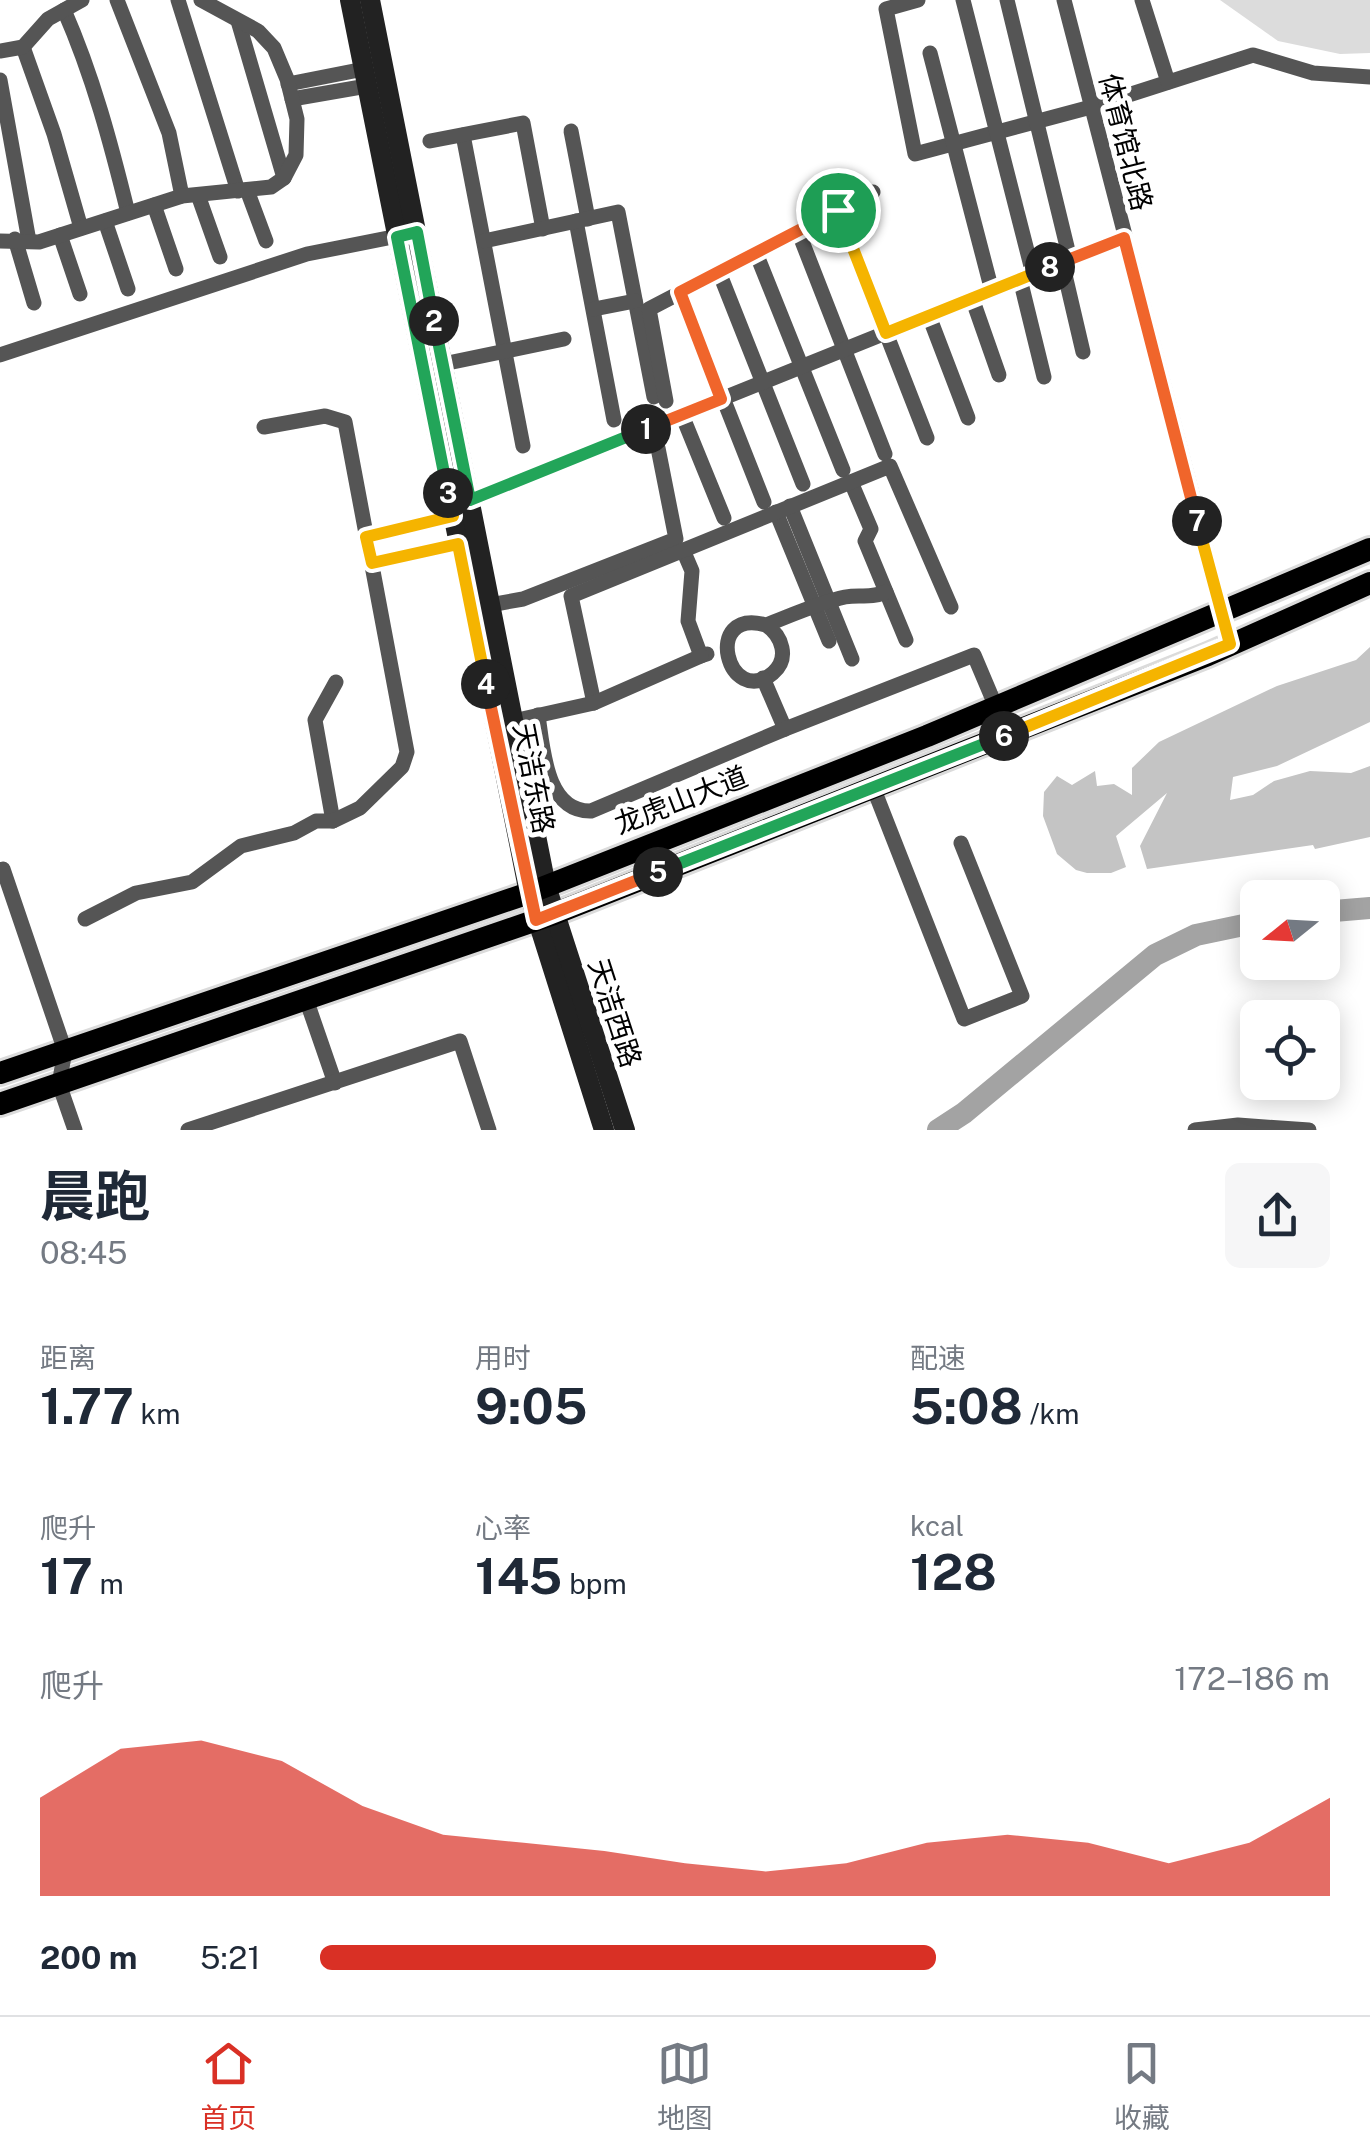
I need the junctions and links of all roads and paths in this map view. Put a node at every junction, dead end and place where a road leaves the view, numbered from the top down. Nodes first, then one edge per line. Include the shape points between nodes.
1 (44, 0) edge
2 (82, 0) edge
3 (117, 0) edge
4 (178, 0) edge
5 (200, 0) edge
6 (350, 0) edge
7 (370, 0) edge
8 (918, 0) edge
9 (963, 0) edge
10 (1007, 0) edge
11 (1064, 0) edge
12 (1142, 0) edge
13 (64, 10) junction
14 (48, 19) junction
15 (238, 21) junction
16 (22, 47) junction
17 (0, 50) edge
18 (930, 53) dead end
19 (1370, 77) edge
20 (365, 78) junction
21 (0, 80) edge
22 (1168, 82) junction
23 (290, 91) junction
24 (1091, 107) junction
25 (1037, 122) junction
26 (572, 131) dead end
27 (998, 132) junction
28 (463, 135) junction
29 (430, 141) dead end
30 (954, 144) junction
31 (284, 178) junction
32 (243, 191) junction
33 (873, 192) dead end
34 (190, 195) junction
35 (154, 205) junction
36 (838, 210) junction
37 (128, 213) junction
38 (582, 220) junction
39 (105, 221) junction
40 (81, 228) junction
41 (543, 228) junction
42 (798, 231) junction
43 (407, 234) junction
44 (60, 235) junction
45 (1124, 238) junction
46 (14, 240) edge
47 (266, 242) dead end
48 (484, 242) junction
49 (756, 253) junction
50 (220, 258) dead end
51 (1066, 261) junction
52 (176, 269) dead end
53 (719, 272) junction
54 (1027, 276) junction
55 (128, 289) dead end
56 (992, 290) junction
57 (680, 292) junction
58 (80, 294) dead end
59 (972, 298) junction
60 (635, 300) junction
61 (34, 303) dead end
62 (594, 309) junction
63 (930, 316) junction
64 (886, 333) junction
65 (564, 339) dead end
66 (844, 350) junction
67 (505, 351) junction
68 (1082, 352) dead end
69 (0, 356) edge
70 (443, 364) junction
71 (800, 367) junction
72 (999, 374) dead end
73 (1044, 377) dead end
74 (761, 383) junction
75 (722, 399) junction
76 (682, 414) junction
77 (968, 418) dead end
78 (614, 420) dead end
79 (264, 427) dead end
80 (926, 438) dead end
81 (523, 446) dead end
82 (658, 448) dead end
83 (885, 454) dead end
84 (847, 476) junction
85 (803, 484) dead end
86 (470, 500) junction
87 (777, 507) junction
88 (453, 516) junction
89 (724, 518) dead end
90 (366, 537) junction
91 (458, 544) junction
92 (1370, 549) edge
93 (684, 550) junction
94 (372, 563) junction
95 (1370, 583) edge
96 (886, 592) junction
97 (822, 604) junction
98 (490, 605) junction
99 (951, 607) dead end
100 (1220, 614) junction
101 (766, 626) junction
102 (906, 640) dead end
103 (829, 642) dead end
104 (1230, 644) junction
105 (726, 650) junction
106 (701, 656) junction
107 (852, 660) dead end
108 (764, 678) junction
109 (336, 682) dead end
110 (594, 704) junction
111 (996, 708) junction
112 (538, 716) junction
113 (513, 721) junction
114 (785, 729) junction
115 (872, 788) junction
116 (333, 820) junction
117 (962, 843) dead end
118 (3, 869) dead end
119 (537, 889) junction
120 (545, 917) junction
121 (86, 919) dead end
122 (306, 999) junction
123 (65, 1051) junction
124 (0, 1073) edge
125 (335, 1083) junction
126 (59, 1084) junction
127 (0, 1104) edge
128 (75, 1130) edge
129 (188, 1130) edge
130 (490, 1130) edge
131 (604, 1130) edge
132 (625, 1130) edge
133 (1195, 1130) edge
134 (1309, 1130) edge

1 - 14 street
2 - 13 street
3 - 34 street
4 - 32 street
5 - 15 street
6 - 20 main road, 天洁东路
7 - 43 main road, 天洁东路
8 - 30 street via 886,9 916,154
9 - 27 street
10 - 25 street
11 - 24 street, 体育馆北路
12 - 22 street
13 - 14 street
13 - 37 street via 105,121
14 - 16 street
15 - 23 street via 274,48
15 - 31 street
16 - 17 street
16 - 40 street
18 - 30 street
19 - 22 street via 1313,73 1253,54
20 - 23 street
20 - 43 main road, 天洁东路
21 - 46 street
22 - 24 street
23 - 31 street via 296,156
24 - 25 street
24 - 45 street, 体育馆北路
25 - 27 street
25 - 51 street
26 - 38 street
27 - 30 street
27 - 54 street
28 - 29 street
28 - 41 street via 523,124
28 - 48 street
30 - 56 street
31 - 32 street
32 - 34 street
32 - 47 street
33 - 36 street
34 - 35 street
34 - 50 street
35 - 37 street
35 - 52 street
36 - 42 street
36 - 64 street
37 - 39 street
38 - 41 street
38 - 60 street via 618,212
38 - 62 street
39 - 40 street
39 - 55 street
40 - 44 street
41 - 48 street
42 - 49 street
42 - 66 street
43 - 69 street via 307,254
43 - 70 main road, 天洁东路
43 - 88 main road, 天洁东路
44 - 46 street
44 - 58 street
45 - 51 street
45 - 100 street, 体育馆北路
46 - 61 street
48 - 67 street
49 - 53 street
49 - 71 street
51 - 54 street
51 - 68 street
53 - 57 street
53 - 74 street
54 - 56 street
54 - 73 street
56 - 59 street
57 - 60 street via 649,309 660,399
57 - 75 street
59 - 63 street
59 - 72 street
60 - 62 street
62 - 78 street
63 - 64 street
63 - 77 street
64 - 66 street
64 - 80 street
65 - 67 street
66 - 71 street
66 - 83 street
67 - 70 street
67 - 81 street
70 - 86 main road, 天洁东路
71 - 74 street
71 - 84 street
74 - 75 street
74 - 85 street
75 - 76 street
75 - 87 street
76 - 86 street
76 - 89 street
79 - 90 street via 325,416 346,422
82 - 98 street via 676,539 523,600
84 - 87 street
84 - 96 street
84 - 99 street via 890,466
86 - 98 main road, 天洁东路
87 - 93 street
87 - 97 street
88 - 90 street
88 - 91 main road, 天洁东路
90 - 94 street
91 - 94 street
91 - 119 main road, 天洁东路
92 - 100 main road, 龙虎山大道
93 - 106 street via 692,570 688,622
93 - 110 street via 571,596
94 - 116 street via 407,752 402,767 360,808
95 - 104 main road
96 - 97 street
96 - 102 street
97 - 101 street
97 - 103 street
97 - 107 street
98 - 113 main road, 天洁东路
100 - 104 street, 体育馆北路
100 - 111 main road, 龙虎山大道
101 - 105 street via 739,627
101 - 108 street via 782,648 778,666
104 - 115 main road
105 - 106 street
105 - 108 street via 737,674
106 - 110 street
108 - 114 street
109 - 116 street via 315,720
110 - 112 street
111 - 114 street via 974,655
111 - 119 main road, 龙虎山大道
112 - 113 street
112 - 114 street via 559,797 577,811 591,811
113 - 119 main road, 天洁东路
115 - 117 street via 964,1019 1022,996
115 - 120 main road
116 - 121 street via 241,846 192,882 136,893
118 - 123 street
119 - 120 main road, 天洁东路
119 - 123 main road, 龙虎山大道
120 - 122 main road
120 - 131 main road, 天洁西路
120 - 132 main road, 天洁西路
122 - 125 street
122 - 126 main road
123 - 124 main road, 龙虎山大道
123 - 126 street
125 - 129 street
125 - 130 street via 460,1041
126 - 127 main road
126 - 128 street
133 - 134 street

